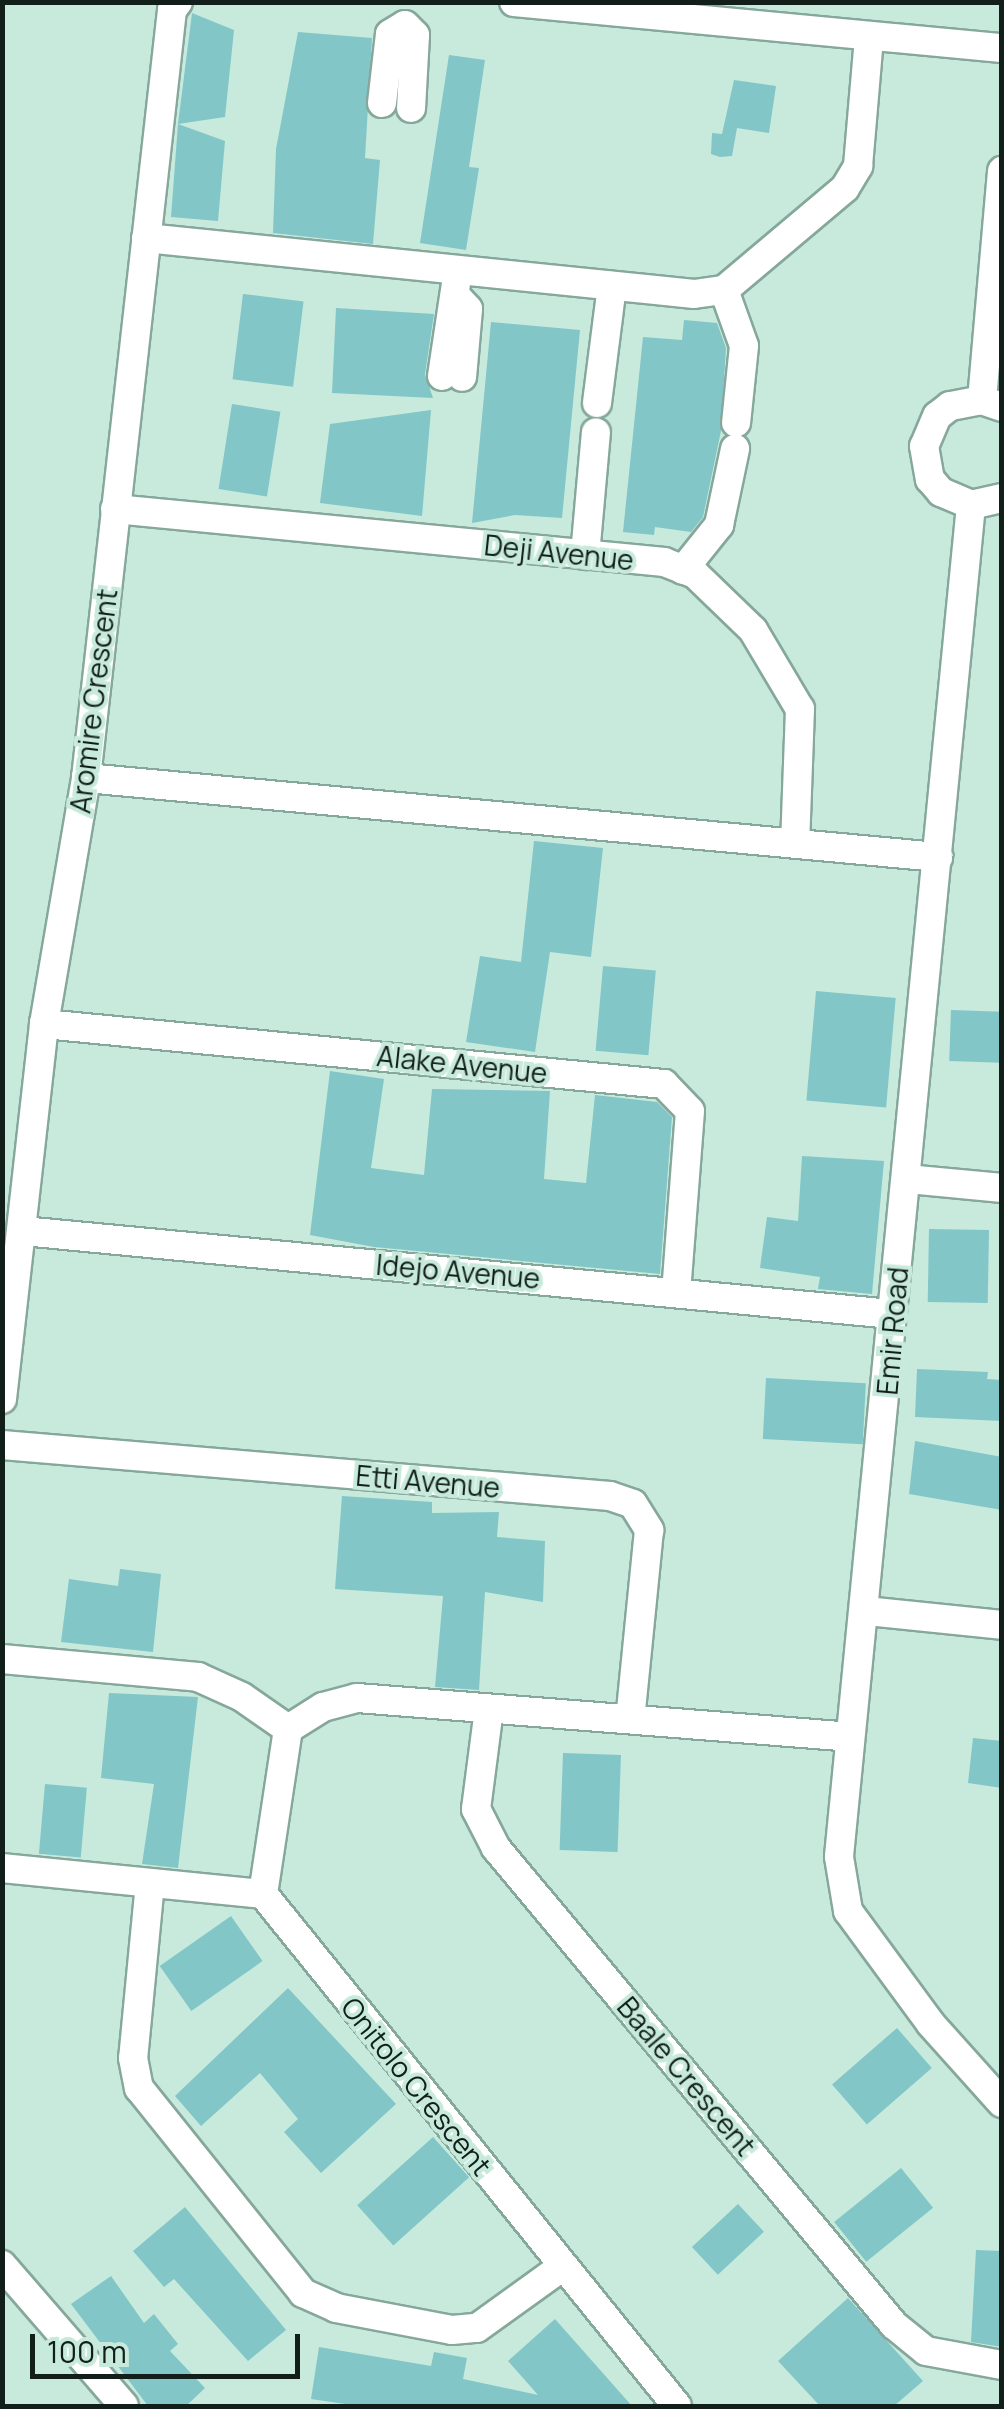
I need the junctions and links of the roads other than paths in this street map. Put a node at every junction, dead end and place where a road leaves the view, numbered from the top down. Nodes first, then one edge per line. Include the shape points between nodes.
1 (514, 2) edge
2 (166, 5) edge
3 (406, 14) edge
4 (731, 14) edge
5 (869, 38) junction
6 (1002, 48) edge
7 (382, 103) dead end
8 (410, 108) dead end
9 (1002, 172) edge
10 (146, 238) junction
11 (457, 284) junction
12 (612, 286) junction
13 (724, 290) junction
14 (452, 376) dead end
15 (597, 403) dead end
16 (992, 404) edge
17 (596, 432) dead end
18 (1002, 498) edge
19 (971, 504) junction
20 (115, 509) junction
21 (585, 555) junction
22 (683, 570) junction
23 (86, 778) junction
24 (795, 842) junction
25 (938, 857) junction
26 (44, 1024) junction
27 (907, 1179) junction
28 (1002, 1188) edge
29 (23, 1231) junction
30 (676, 1291) junction
31 (892, 1314) junction
32 (2, 1399) edge
33 (2, 1445) edge
34 (867, 1611) junction
35 (1002, 1625) edge
36 (2, 1659) edge
37 (489, 1709) junction
38 (630, 1719) junction
39 (288, 1730) junction
40 (848, 1738) junction
41 (2, 1868) edge
42 (150, 1882) junction
43 (263, 1894) junction
44 (1002, 2103) edge
45 (2, 2265) edge
46 (562, 2267) junction
47 (1002, 2364) edge
48 (124, 2406) edge
49 (676, 2406) edge

1 - 4 street
2 - 10 street, Aromire Crescent
3 - 7 street via 390,34
3 - 8 street via 415,35
4 - 5 street
5 - 6 street
5 - 13 street via 858,166 845,188
9 - 16 street
10 - 11 street
10 - 20 street, Aromire Crescent
11 - 12 street
11 - 14 street via 449,308
12 - 13 street
12 - 15 street
13 - 22 street via 744,346 736,436 720,524
16 - 19 street via 966,400 937,416 924,446 924,463 941,492
17 - 21 street
18 - 19 street
19 - 25 street, Emir Road
20 - 21 street, Deji Avenue
20 - 23 street, Aromire Crescent
21 - 22 street, Deji Avenue
22 - 24 street, Deji Avenue via 720,593 753,630 800,710
23 - 24 street
23 - 26 street, Aromire Crescent
24 - 25 street
25 - 27 street, Emir Road
26 - 29 street, Aromire Crescent
26 - 30 street, Alake Avenue via 664,1084 690,1111
27 - 28 street
27 - 31 street, Emir Road
29 - 30 street, Idejo Avenue
29 - 32 street, Aromire Crescent
30 - 31 street, Idejo Avenue
31 - 34 street, Emir Road
33 - 38 street, Etti Avenue via 610,1496 633,1504 649,1530
34 - 35 street
34 - 40 street, Emir Road
36 - 39 street via 198,1677 242,1697
37 - 38 street
37 - 39 street via 356,1698 323,1707
37 - 47 street, Baale Crescent via 476,1810 496,1848 894,2325 926,2352
38 - 40 street
39 - 43 street
40 - 44 street, Emir Road via 839,1856 848,1911 931,2024
41 - 42 street
42 - 43 street
42 - 46 street via 133,2058 139,2088 303,2293 336,2308 452,2330 477,2328
43 - 46 street, Onitolo Crescent
45 - 48 street
46 - 49 street, Onitolo Crescent

